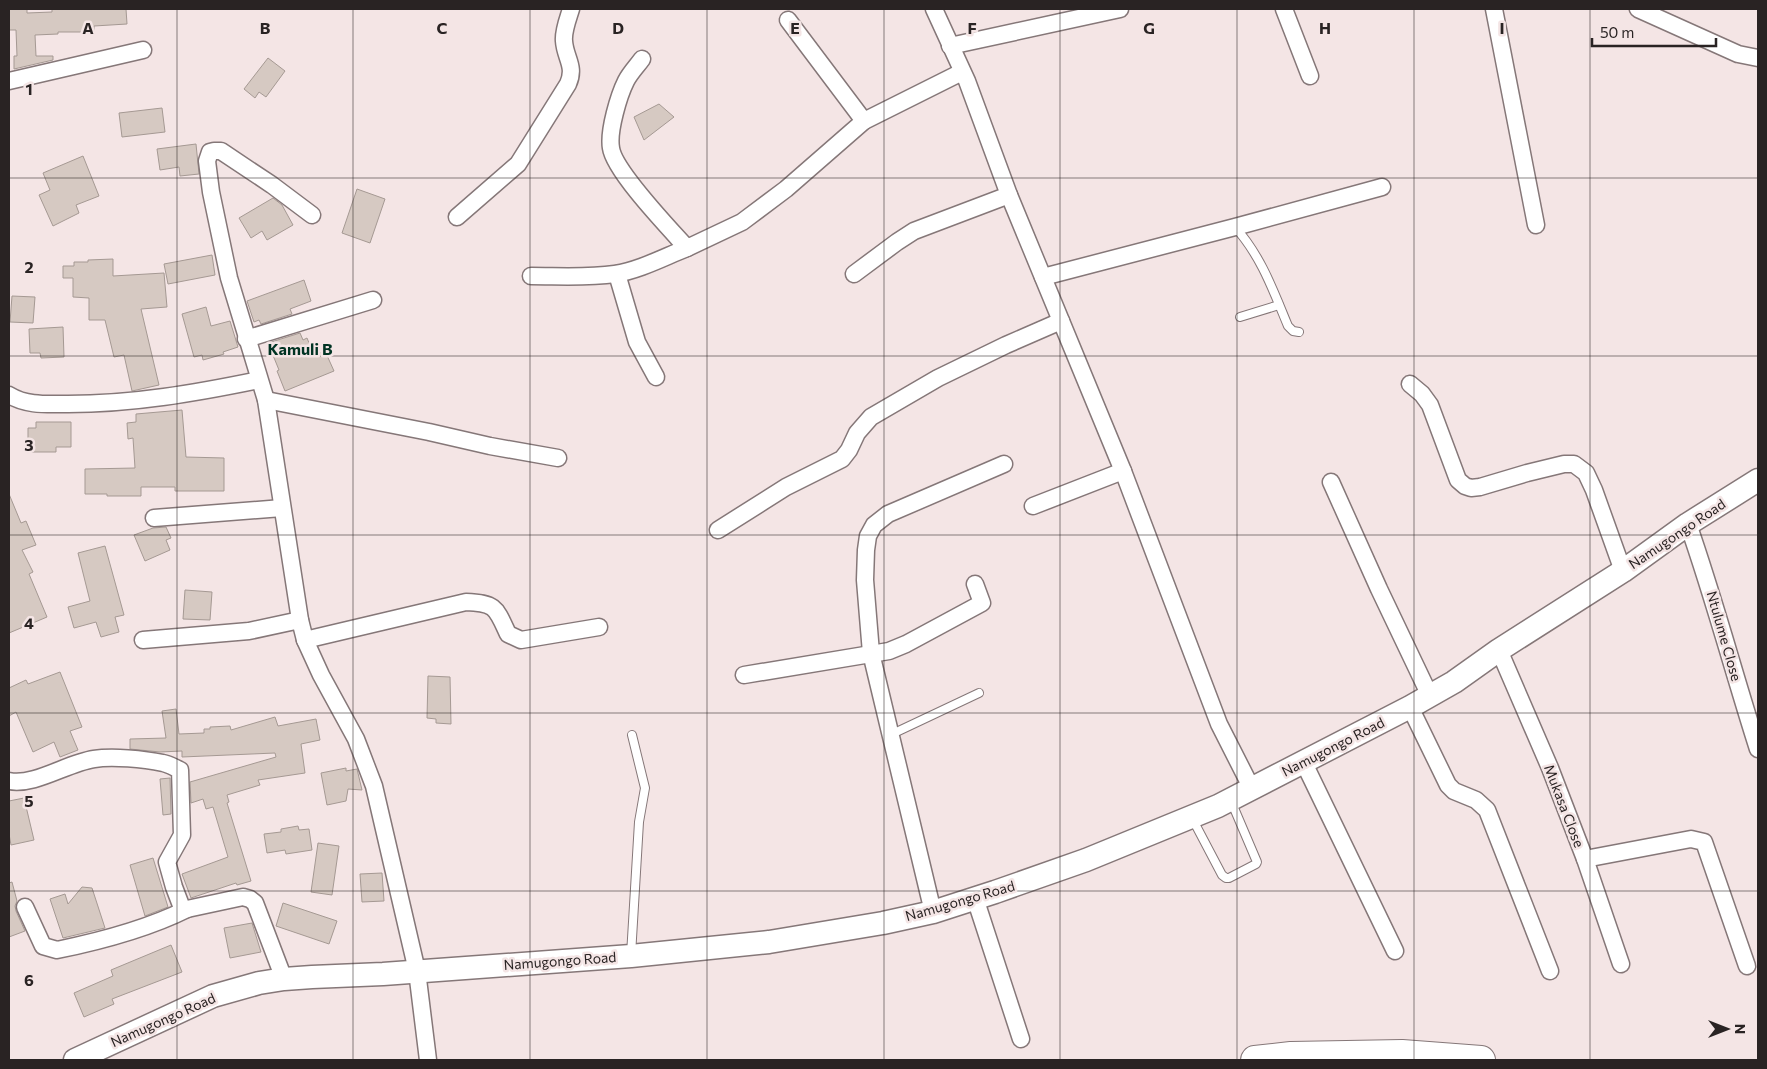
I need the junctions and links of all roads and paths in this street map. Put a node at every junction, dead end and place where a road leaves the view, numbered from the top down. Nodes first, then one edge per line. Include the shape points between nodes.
1 (571, 9) edge
2 (934, 9) edge
3 (1120, 9) edge
4 (1284, 9) edge
5 (1494, 9) edge
6 (1638, 9) edge
7 (1654, 12) edge
8 (788, 20) dead end
9 (950, 46) junction
10 (143, 50) dead end
11 (1758, 58) edge
12 (642, 59) dead end
13 (962, 72) junction
14 (1310, 76) dead end
15 (9, 81) edge
16 (864, 121) junction
17 (1382, 187) dead end
18 (1009, 194) junction
19 (312, 215) dead end
20 (457, 217) dead end
21 (1536, 224) dead end
22 (1235, 227) junction
23 (688, 248) junction
24 (617, 274) junction
25 (854, 274) dead end
26 (530, 276) dead end
27 (1042, 276) junction
28 (373, 300) dead end
29 (1280, 306) junction
30 (1240, 317) dead end
31 (1061, 321) junction
32 (1300, 332) dead end
33 (246, 339) junction
34 (656, 377) dead end
35 (259, 380) junction
36 (1410, 384) dead end
37 (9, 395) edge
38 (266, 400) junction
39 (558, 458) dead end
40 (1004, 464) dead end
41 (1123, 471) junction
42 (1758, 480) edge
43 (1331, 482) dead end
44 (1033, 506) dead end
45 (282, 508) junction
46 (154, 518) dead end
47 (1688, 524) junction
48 (718, 530) dead end
49 (1623, 571) junction
50 (975, 584) dead end
51 (300, 620) junction
52 (599, 627) dead end
53 (143, 640) dead end
54 (305, 640) junction
55 (1499, 650) junction
56 (871, 653) junction
57 (744, 675) dead end
58 (979, 693) dead end
59 (1430, 696) junction
60 (1410, 707) junction
61 (632, 735) dead end
62 (890, 735) junction
63 (1758, 749) edge
64 (1304, 763) junction
65 (9, 781) edge
66 (1252, 789) junction
67 (1231, 800) junction
68 (1191, 817) junction
69 (1584, 858) junction
70 (975, 898) junction
71 (25, 907) dead end
72 (187, 910) junction
73 (933, 912) junction
74 (1395, 951) dead end
75 (631, 956) junction
76 (1621, 964) dead end
77 (1748, 966) dead end
78 (1550, 970) dead end
79 (417, 971) junction
80 (284, 979) junction
81 (1021, 1038) dead end
82 (75, 1060) edge
83 (428, 1060) edge
84 (1255, 1060) edge
85 (1481, 1060) edge

1 - 20 street via 564,41 572,76 568,84 518,164
2 - 9 street
3 - 9 street
4 - 14 street
5 - 21 street
6 - 7 street
7 - 11 street via 1738,54
8 - 16 street
9 - 13 street
10 - 15 street
12 - 23 street via 627,79 619,100 611,148 616,163
13 - 16 street
13 - 18 street
16 - 23 street via 786,189 742,222
17 - 22 street
18 - 25 street via 914,231
18 - 27 street
19 - 33 street via 221,151 214,151 209,156 211,192 228,278
22 - 27 street
22 - 29 lane via 1263,266
23 - 24 street
24 - 26 street
24 - 34 street via 637,342
27 - 31 street
28 - 33 street
29 - 30 lane
29 - 32 lane via 1288,326
31 - 41 street
31 - 48 street via 938,378 871,417 842,459 786,486
33 - 35 street
35 - 37 street via 187,395 93,404 35,404
35 - 38 street
36 - 49 street via 1430,405 1458,480 1465,486 1480,487 1564,464 1574,464 1586,473
38 - 39 street
38 - 45 street
40 - 56 street via 888,514 874,525 868,536 865,580
41 - 44 street
41 - 66 street via 1219,724
42 - 47 main road, Namugongo Road
43 - 59 street
45 - 46 street
45 - 51 street
47 - 49 main road, Namugongo Road
47 - 63 street, Ntulume Close
49 - 55 main road, Namugongo Road
50 - 56 street via 982,603 906,644
51 - 53 street via 249,631
51 - 54 street
52 - 54 street via 521,640 508,634 493,607 466,602
54 - 79 street via 356,739 374,786
55 - 59 main road, Namugongo Road
55 - 69 street, Mukasa Close via 1550,768
56 - 57 street
56 - 62 street
58 - 62 lane
59 - 60 main road, Namugongo Road
60 - 64 main road, Namugongo Road
60 - 78 street via 1448,785 1487,810
61 - 75 lane via 645,788 638,822
62 - 73 street
64 - 66 main road, Namugongo Road
64 - 74 street
65 - 72 street via 34,778 93,759 164,763 180,770 182,835 167,862 182,908
66 - 67 main road, Namugongo Road
67 - 68 main road, Namugongo Road
67 - 68 lane via 1256,864 1229,878 1222,875
68 - 70 main road, Namugongo Road via 1086,860
69 - 76 street, Mukasa Close
69 - 77 street via 1691,839 1704,842
70 - 73 main road, Namugongo Road
70 - 81 street
71 - 72 street via 43,946 57,950 145,927
72 - 80 street via 243,897 250,899 255,903
73 - 75 main road, Namugongo Road via 769,942
75 - 79 main road, Namugongo Road
79 - 80 main road, Namugongo Road
79 - 83 street
80 - 82 main road, Namugongo Road via 213,996
84 - 85 highway via 1291,1056 1402,1054

